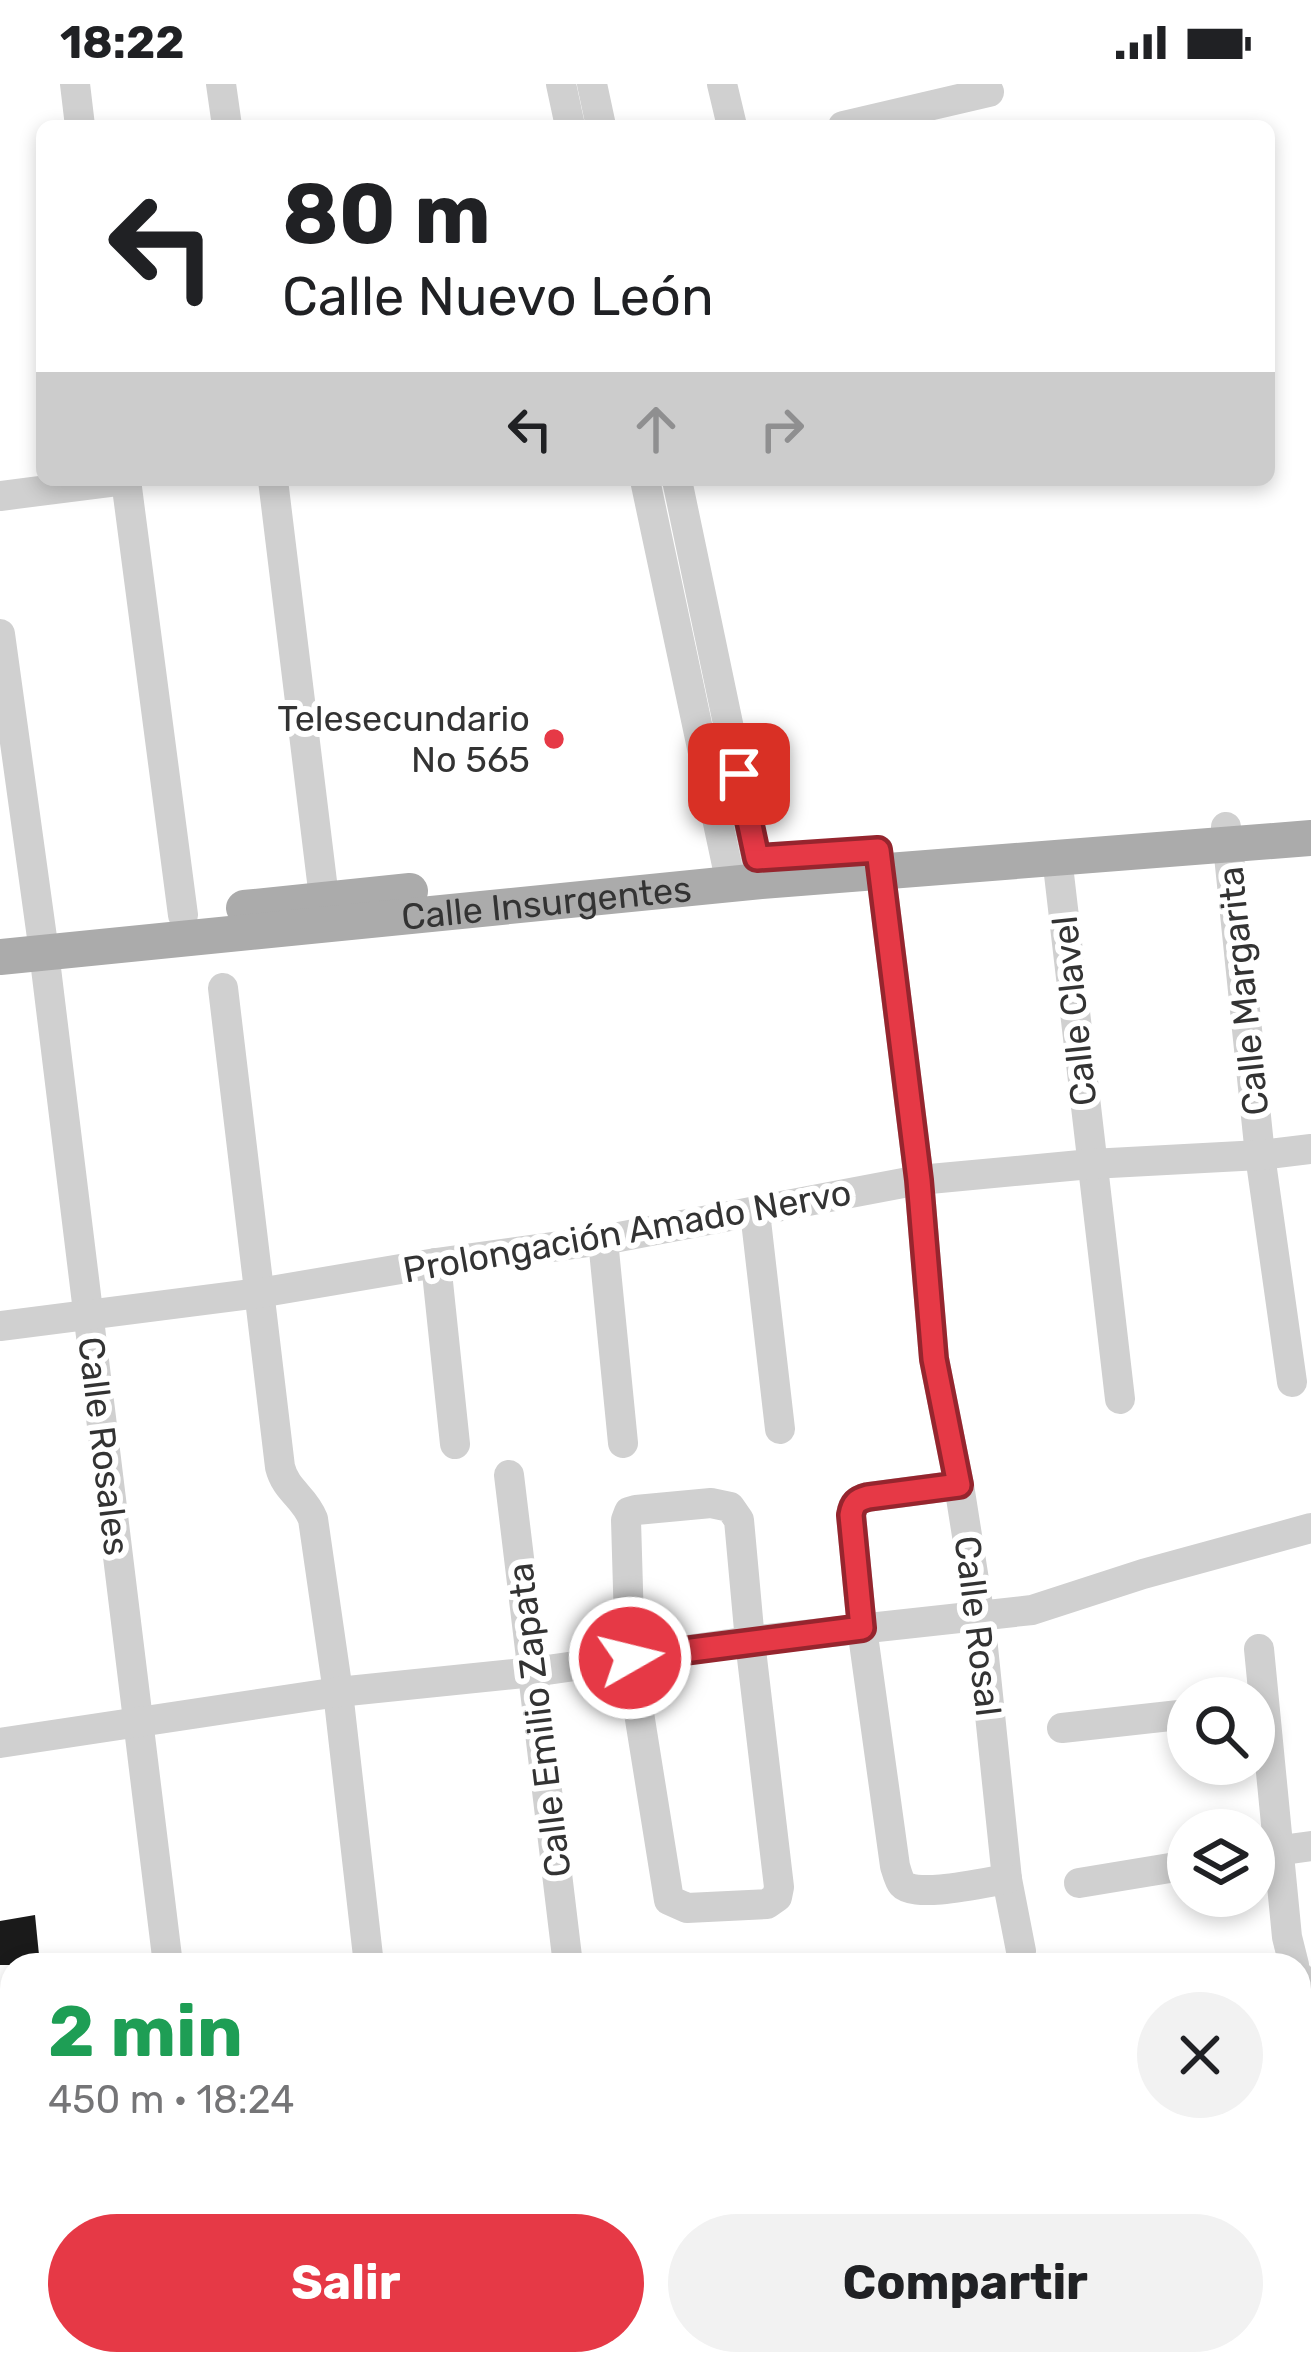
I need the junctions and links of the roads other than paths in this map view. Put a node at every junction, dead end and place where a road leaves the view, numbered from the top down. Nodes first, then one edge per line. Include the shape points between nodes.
1 (75, 84) edge
2 (221, 84) edge
3 (561, 84) edge
4 (592, 84) edge
5 (722, 84) edge
6 (897, 84) edge
7 (989, 92) dead end
8 (923, 107) junction
9 (79, 120) edge
10 (226, 120) edge
11 (569, 120) edge
12 (601, 120) edge
13 (731, 120) edge
14 (868, 120) edge
15 (79, 486) edge
16 (127, 486) edge
17 (274, 486) edge
18 (647, 486) edge
19 (677, 486) edge
20 (0, 496) edge
21 (1, 649) edge
22 (12, 806) edge
23 (1311, 819) edge
24 (1227, 836) junction
25 (1311, 838) edge
26 (1057, 857) junction
27 (880, 861) junction
28 (744, 871) junction
29 (324, 898) junction
30 (183, 915) junction
31 (0, 933) edge
32 (42, 940) junction
33 (0, 957) edge
34 (223, 988) dead end
35 (1311, 1149) edge
36 (1260, 1155) junction
37 (1091, 1164) junction
38 (919, 1180) junction
39 (755, 1212) junction
40 (603, 1240) junction
41 (436, 1263) junction
42 (259, 1293) junction
43 (87, 1315) junction
44 (0, 1326) edge
45 (1292, 1382) dead end
46 (1120, 1399) dead end
47 (780, 1429) dead end
48 (623, 1443) dead end
49 (455, 1444) dead end
50 (509, 1475) dead end
51 (959, 1485) junction
52 (1311, 1528) edge
53 (980, 1618) junction
54 (862, 1628) junction
55 (750, 1641) junction
56 (1259, 1648) dead end
57 (630, 1658) junction
58 (533, 1672) junction
59 (1259, 1677) edge
60 (338, 1692) junction
61 (1167, 1716) edge
62 (138, 1721) junction
63 (1062, 1727) dead end
64 (0, 1742) edge
65 (1311, 1846) edge
66 (1275, 1851) edge
67 (1167, 1868) edge
68 (1007, 1879) junction
69 (1078, 1883) dead end
70 (1275, 1888) edge
71 (1022, 1951) dead end
72 (167, 1953) edge
73 (368, 1953) edge
74 (567, 1953) edge
75 (1291, 1953) edge

1 - 9 street
2 - 10 street
3 - 11 street
4 - 12 street
5 - 13 street
6 - 8 street
7 - 8 street
8 - 14 street
15 - 20 street
16 - 30 street
17 - 29 street
18 - 28 street
19 - 28 street
21 - 22 street, Calle Rosales
22 - 32 street, Calle Rosales
23 - 24 main road, Calle Insurgentes
24 - 25 main road, Calle Insurgentes
24 - 26 main road, Calle Insurgentes
24 - 27 main road, Calle Insurgentes
24 - 36 street, Calle Margarita
26 - 27 main road, Calle Insurgentes
26 - 37 street, Calle Clavel
27 - 28 main road, Calle Insurgentes
27 - 38 street, Calle Rosal
28 - 29 main road, Calle Insurgentes
28 - 32 main road, Calle Insurgentes
29 - 30 main road, Calle Insurgentes
30 - 32 main road, Calle Insurgentes
31 - 32 main road, Calle Insurgentes
32 - 33 main road, Calle Insurgentes
32 - 43 street, Calle Rosales
34 - 42 street
35 - 36 street, Prolongación Amado Nervo
36 - 37 street, Prolongación Amado Nervo
36 - 45 street, Calle Margarita
37 - 38 street, Prolongación Amado Nervo
37 - 46 street, Calle Clavel
38 - 39 street, Prolongación Amado Nervo
38 - 51 street, Calle Rosal via 934,1359
39 - 40 street, Prolongación Amado Nervo
39 - 47 street
40 - 41 street, Prolongación Amado Nervo
40 - 48 street
41 - 42 street, Prolongación Amado Nervo
41 - 49 street
42 - 43 street, Prolongación Amado Nervo
42 - 60 street via 280,1468 313,1519
43 - 44 street, Prolongación Amado Nervo
43 - 62 street, Calle Rosales
50 - 58 street, Calle Emilio Zapata
51 - 53 street, Calle Rosal
51 - 54 street via 868,1497 853,1507
52 - 53 street via 1060,1603
53 - 54 street
53 - 68 street, Calle Rosal
54 - 55 street
54 - 68 street via 900,1882 922,1891
55 - 57 street
55 - 57 street via 737,1513 711,1503 635,1510 626,1520
55 - 57 street via 779,1887 767,1904 687,1908 669,1900
56 - 59 street
57 - 58 street
58 - 60 street
58 - 74 street, Calle Emilio Zapata
60 - 62 street
60 - 73 street
61 - 63 street
62 - 64 street
62 - 72 street, Calle Rosales
65 - 66 street
67 - 69 street
68 - 71 street, Calle Rosal
70 - 75 street

